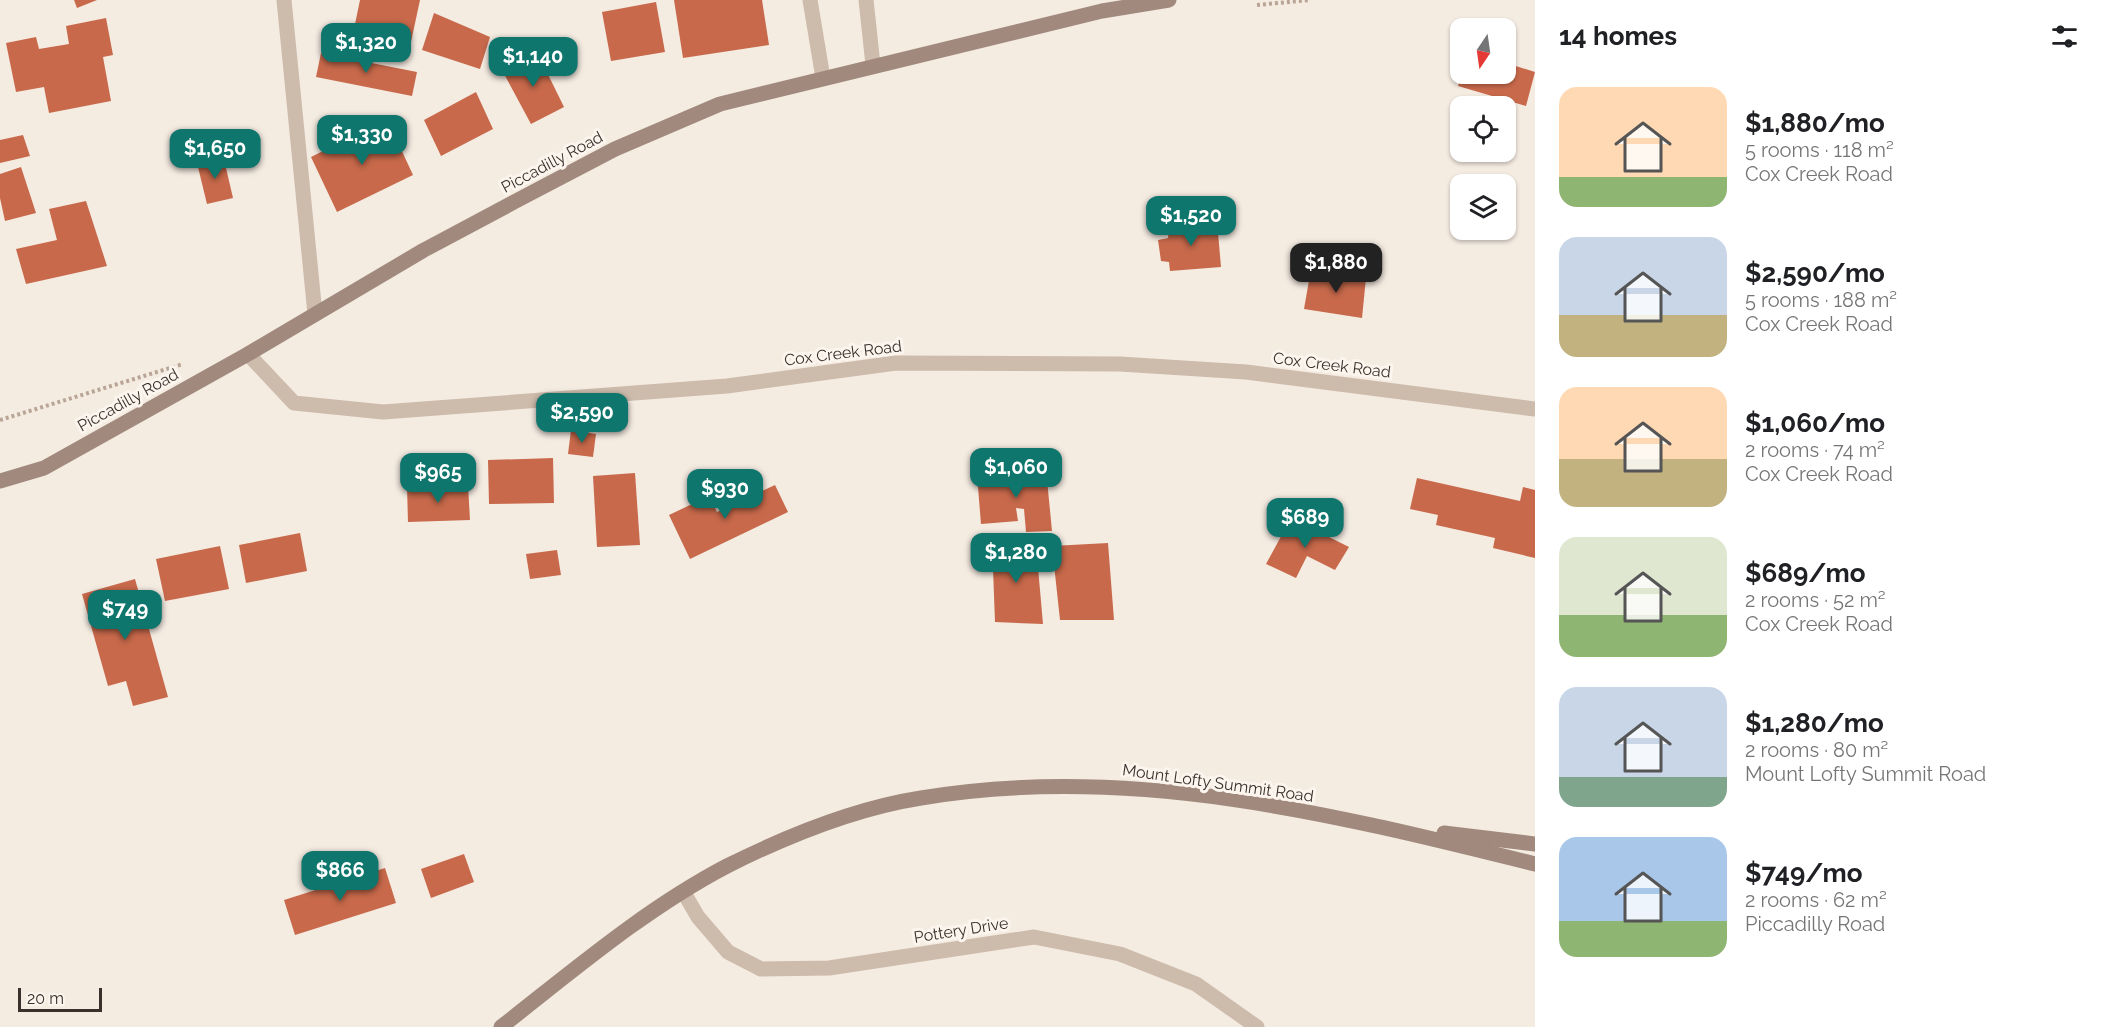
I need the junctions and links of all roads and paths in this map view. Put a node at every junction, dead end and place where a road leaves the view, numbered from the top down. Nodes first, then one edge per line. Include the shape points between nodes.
1 (284, 0) edge
2 (810, 0) edge
3 (866, 0) edge
4 (1169, 0) edge
5 (1310, 0) edge
6 (1257, 5) dead end
7 (873, 65) junction
8 (823, 78) junction
9 (315, 314) junction
10 (248, 354) junction
11 (189, 362) dead end
12 (1535, 409) edge
13 (0, 420) edge
14 (0, 481) edge
15 (1381, 826) junction
16 (1535, 844) edge
17 (1535, 864) edge
18 (684, 893) junction
19 (501, 1027) edge
20 (1257, 1027) edge

1 - 9 street
2 - 8 street
3 - 7 street
4 - 7 main road, Piccadilly Road via 1102,11
5 - 6 path
7 - 8 main road, Piccadilly Road
8 - 9 main road, Piccadilly Road via 720,104 615,149 424,250
9 - 10 main road, Piccadilly Road
10 - 12 street, Cox Creek Road via 294,403 383,412 726,386 896,363 1120,364 1246,372
10 - 14 main road, Piccadilly Road via 44,468
11 - 13 path
15 - 16 main road, Mount Lofty Summit Road
15 - 17 main road, Mount Lofty Summit Road
15 - 18 main road, Mount Lofty Summit Road via 1257,803 1133,787 1036,785 919,798 818,825 727,867
18 - 19 main road, Mount Lofty Summit Road via 621,932
18 - 20 street, Pottery Drive via 698,917 728,952 761,969 829,968 1034,937 1120,954 1196,984

